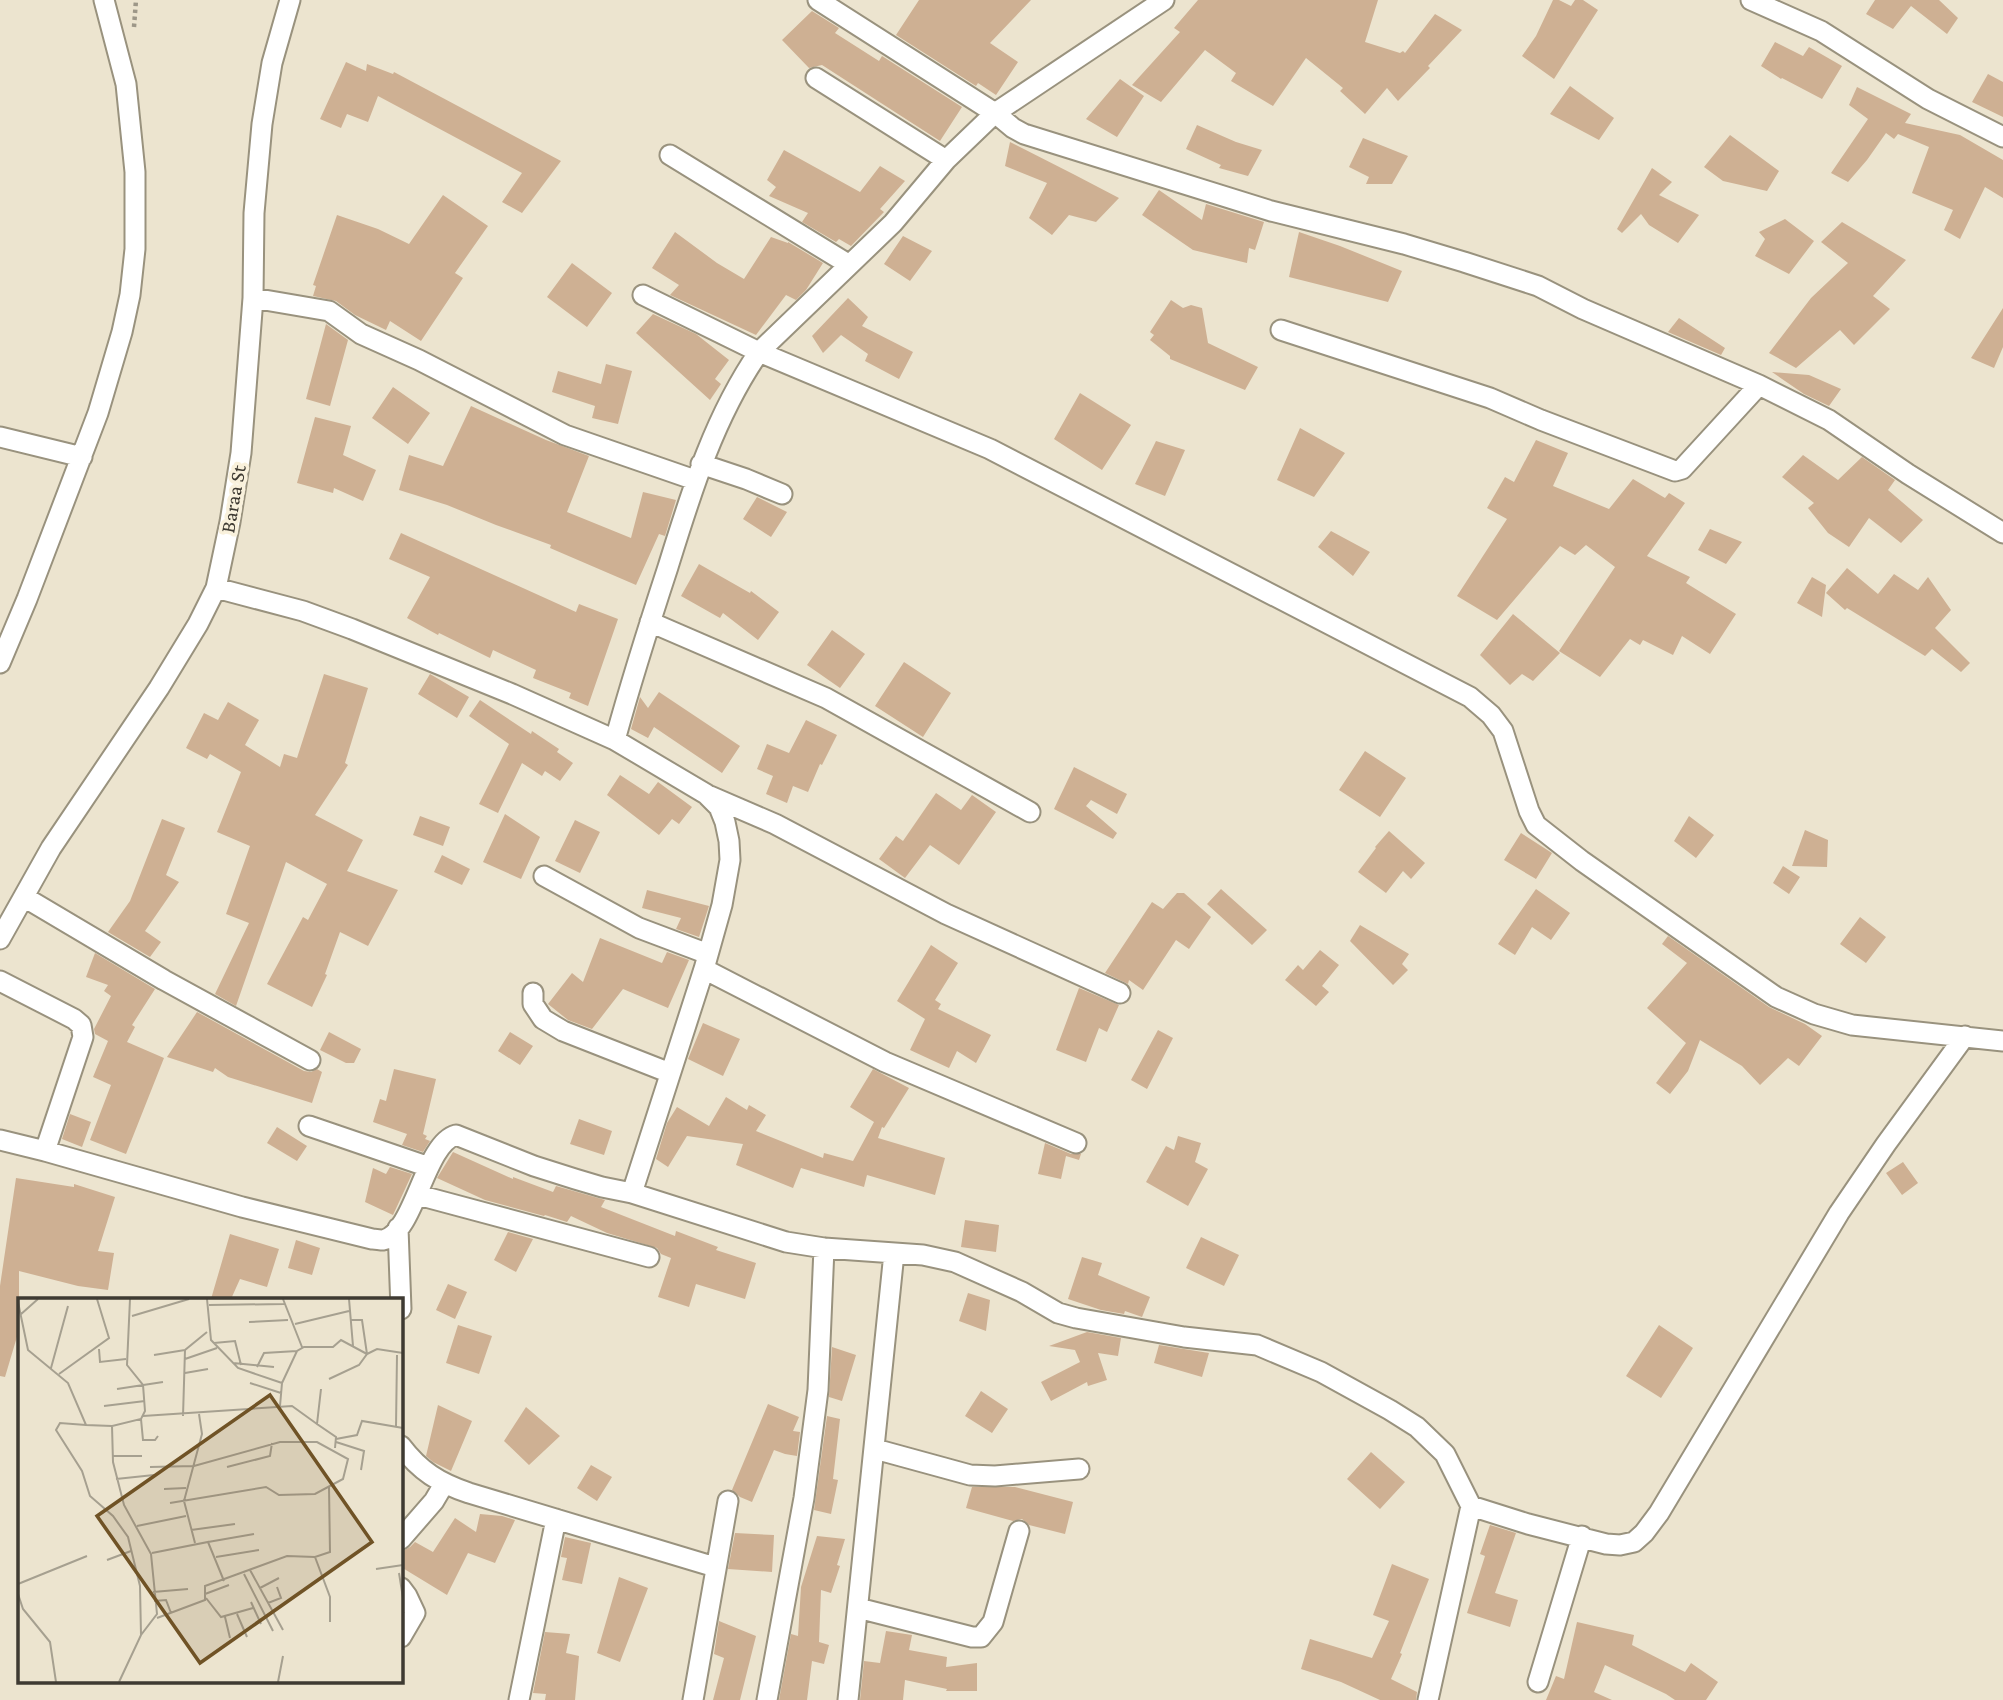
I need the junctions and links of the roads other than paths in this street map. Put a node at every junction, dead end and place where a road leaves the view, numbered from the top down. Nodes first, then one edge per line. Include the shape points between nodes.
1 (104, 0) edge
2 (290, 0) edge
3 (818, 0) edge
4 (1164, 0) edge
5 (1751, 0) edge
6 (816, 78) dead end
7 (995, 113) junction
8 (2003, 137) edge
9 (670, 155) dead end
10 (946, 160) junction
11 (848, 264) junction
12 (643, 295) dead end
13 (253, 298) junction
14 (1280, 330) dead end
15 (759, 352) junction
16 (1759, 386) junction
17 (0, 437) edge
18 (82, 457) junction
19 (698, 472) junction
20 (782, 494) dead end
21 (2003, 533) edge
22 (216, 588) junction
23 (650, 621) junction
24 (0, 663) edge
25 (615, 740) junction
26 (706, 794) junction
27 (1030, 812) dead end
28 (544, 876) dead end
29 (23, 897) junction
30 (0, 939) edge
31 (706, 961) junction
32 (0, 981) edge
33 (533, 993) dead end
34 (1121, 993) dead end
35 (1965, 1037) junction
36 (2003, 1041) edge
37 (310, 1060) dead end
38 (670, 1073) junction
39 (309, 1126) dead end
40 (0, 1140) edge
41 (1076, 1143) dead end
42 (45, 1151) junction
43 (429, 1167) junction
44 (632, 1193) junction
45 (418, 1195) junction
46 (398, 1228) junction
47 (824, 1248) junction
48 (894, 1252) junction
49 (649, 1257) dead end
50 (401, 1298) edge
51 (402, 1447) edge
52 (875, 1449) junction
53 (1079, 1469) dead end
54 (444, 1484) junction
55 (728, 1501) dead end
56 (1471, 1506) junction
57 (556, 1519) junction
58 (1019, 1531) dead end
59 (1582, 1536) junction
60 (402, 1538) edge
61 (715, 1567) junction
62 (402, 1589) edge
63 (858, 1608) junction
64 (402, 1635) edge
65 (1538, 1682) dead end
66 (519, 1700) edge
67 (693, 1700) edge
68 (767, 1700) edge
69 (848, 1700) edge
70 (1428, 1700) edge

1 - 18 street via 126,84 135,172 135,249 122,332
2 - 13 street, Baraa St via 272,63 262,124
3 - 7 street
4 - 7 street
5 - 8 street via 1821,31 1928,99
6 - 10 street
7 - 10 street
7 - 16 street via 1037,139 1538,286
9 - 11 street
10 - 11 street via 893,223
11 - 15 street
12 - 15 street
13 - 19 street via 329,311 360,334 565,435
13 - 22 street, Baraa St via 241,453
14 - 16 street via 1490,398 1675,471 1682,469
15 - 19 street via 742,377
15 - 35 street via 990,449 1470,697 1503,732 1536,825 1776,997 1852,1025
16 - 21 street via 1829,419
17 - 18 street
18 - 24 street
19 - 20 street via 746,479
19 - 23 street
22 - 25 street via 352,629
22 - 29 street, Baraa St via 159,688
23 - 25 street
23 - 27 street via 826,698
25 - 26 street
26 - 31 street via 725,822 730,860
26 - 34 street via 775,824 946,914
28 - 31 street
29 - 30 street, Baraa St
29 - 37 street
31 - 38 street
31 - 41 street via 886,1062
32 - 42 street via 81,1025 83,1037
33 - 38 street via 533,1004 543,1019 563,1031
35 - 36 street
35 - 59 street via 1839,1213 1644,1533 1634,1542 1620,1545
38 - 44 street
39 - 43 street
40 - 42 street
42 - 46 street via 372,1239 384,1240
43 - 44 street via 443,1142 456,1135 555,1173
43 - 45 street
44 - 47 street via 786,1242
45 - 46 street
45 - 49 street
46 - 50 street
47 - 48 street
47 - 68 street via 818,1390 804,1498
48 - 52 street
48 - 56 street via 955,1262 1076,1318 1257,1345 1284,1355 1417,1427 1445,1454
51 - 54 street via 412,1461
52 - 53 street via 970,1475
52 - 63 street
54 - 57 street
54 - 60 street
55 - 61 street
56 - 59 street
56 - 70 street
57 - 61 street
57 - 66 street
58 - 63 street via 993,1622 981,1637
59 - 65 street
61 - 67 street
62 - 64 street via 415,1613
63 - 69 street

